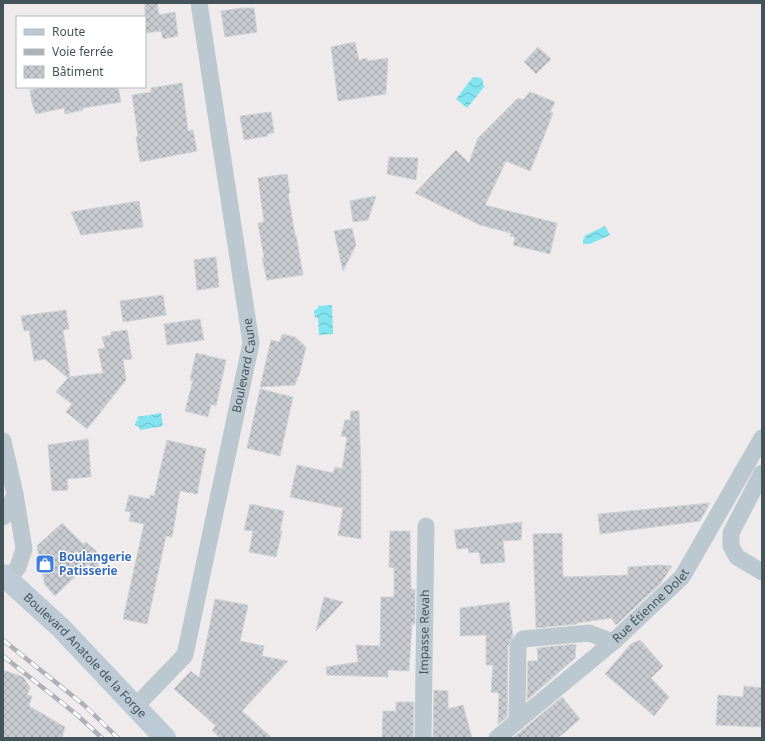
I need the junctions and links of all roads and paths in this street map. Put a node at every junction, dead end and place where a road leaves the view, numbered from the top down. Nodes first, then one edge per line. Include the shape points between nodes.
1 (199, 3) edge
2 (3, 441) edge
3 (761, 444) edge
4 (762, 473) edge
5 (15, 494) junction
6 (3, 517) edge
7 (426, 526) dead end
8 (762, 572) edge
9 (6, 577) edge
10 (613, 642) junction
11 (135, 707) junction
12 (517, 722) junction
13 (165, 738) edge
14 (423, 738) edge
15 (498, 738) edge

1 - 11 street, Boulevard Caune via 251,343 184,654
2 - 5 street
3 - 10 street, Rue Étienne Dolet via 682,577
4 - 8 street via 731,533 731,546 737,557
5 - 6 street
5 - 9 street via 24,549 18,567
7 - 14 street, Impasse Revah
9 - 11 main road, Boulevard Anatole de la Forge via 61,628
10 - 12 street, Rue Étienne Dolet
10 - 12 street via 589,633 523,639 518,646
11 - 13 main road, Boulevard Anatole de la Forge
12 - 15 street, Rue Étienne Dolet

